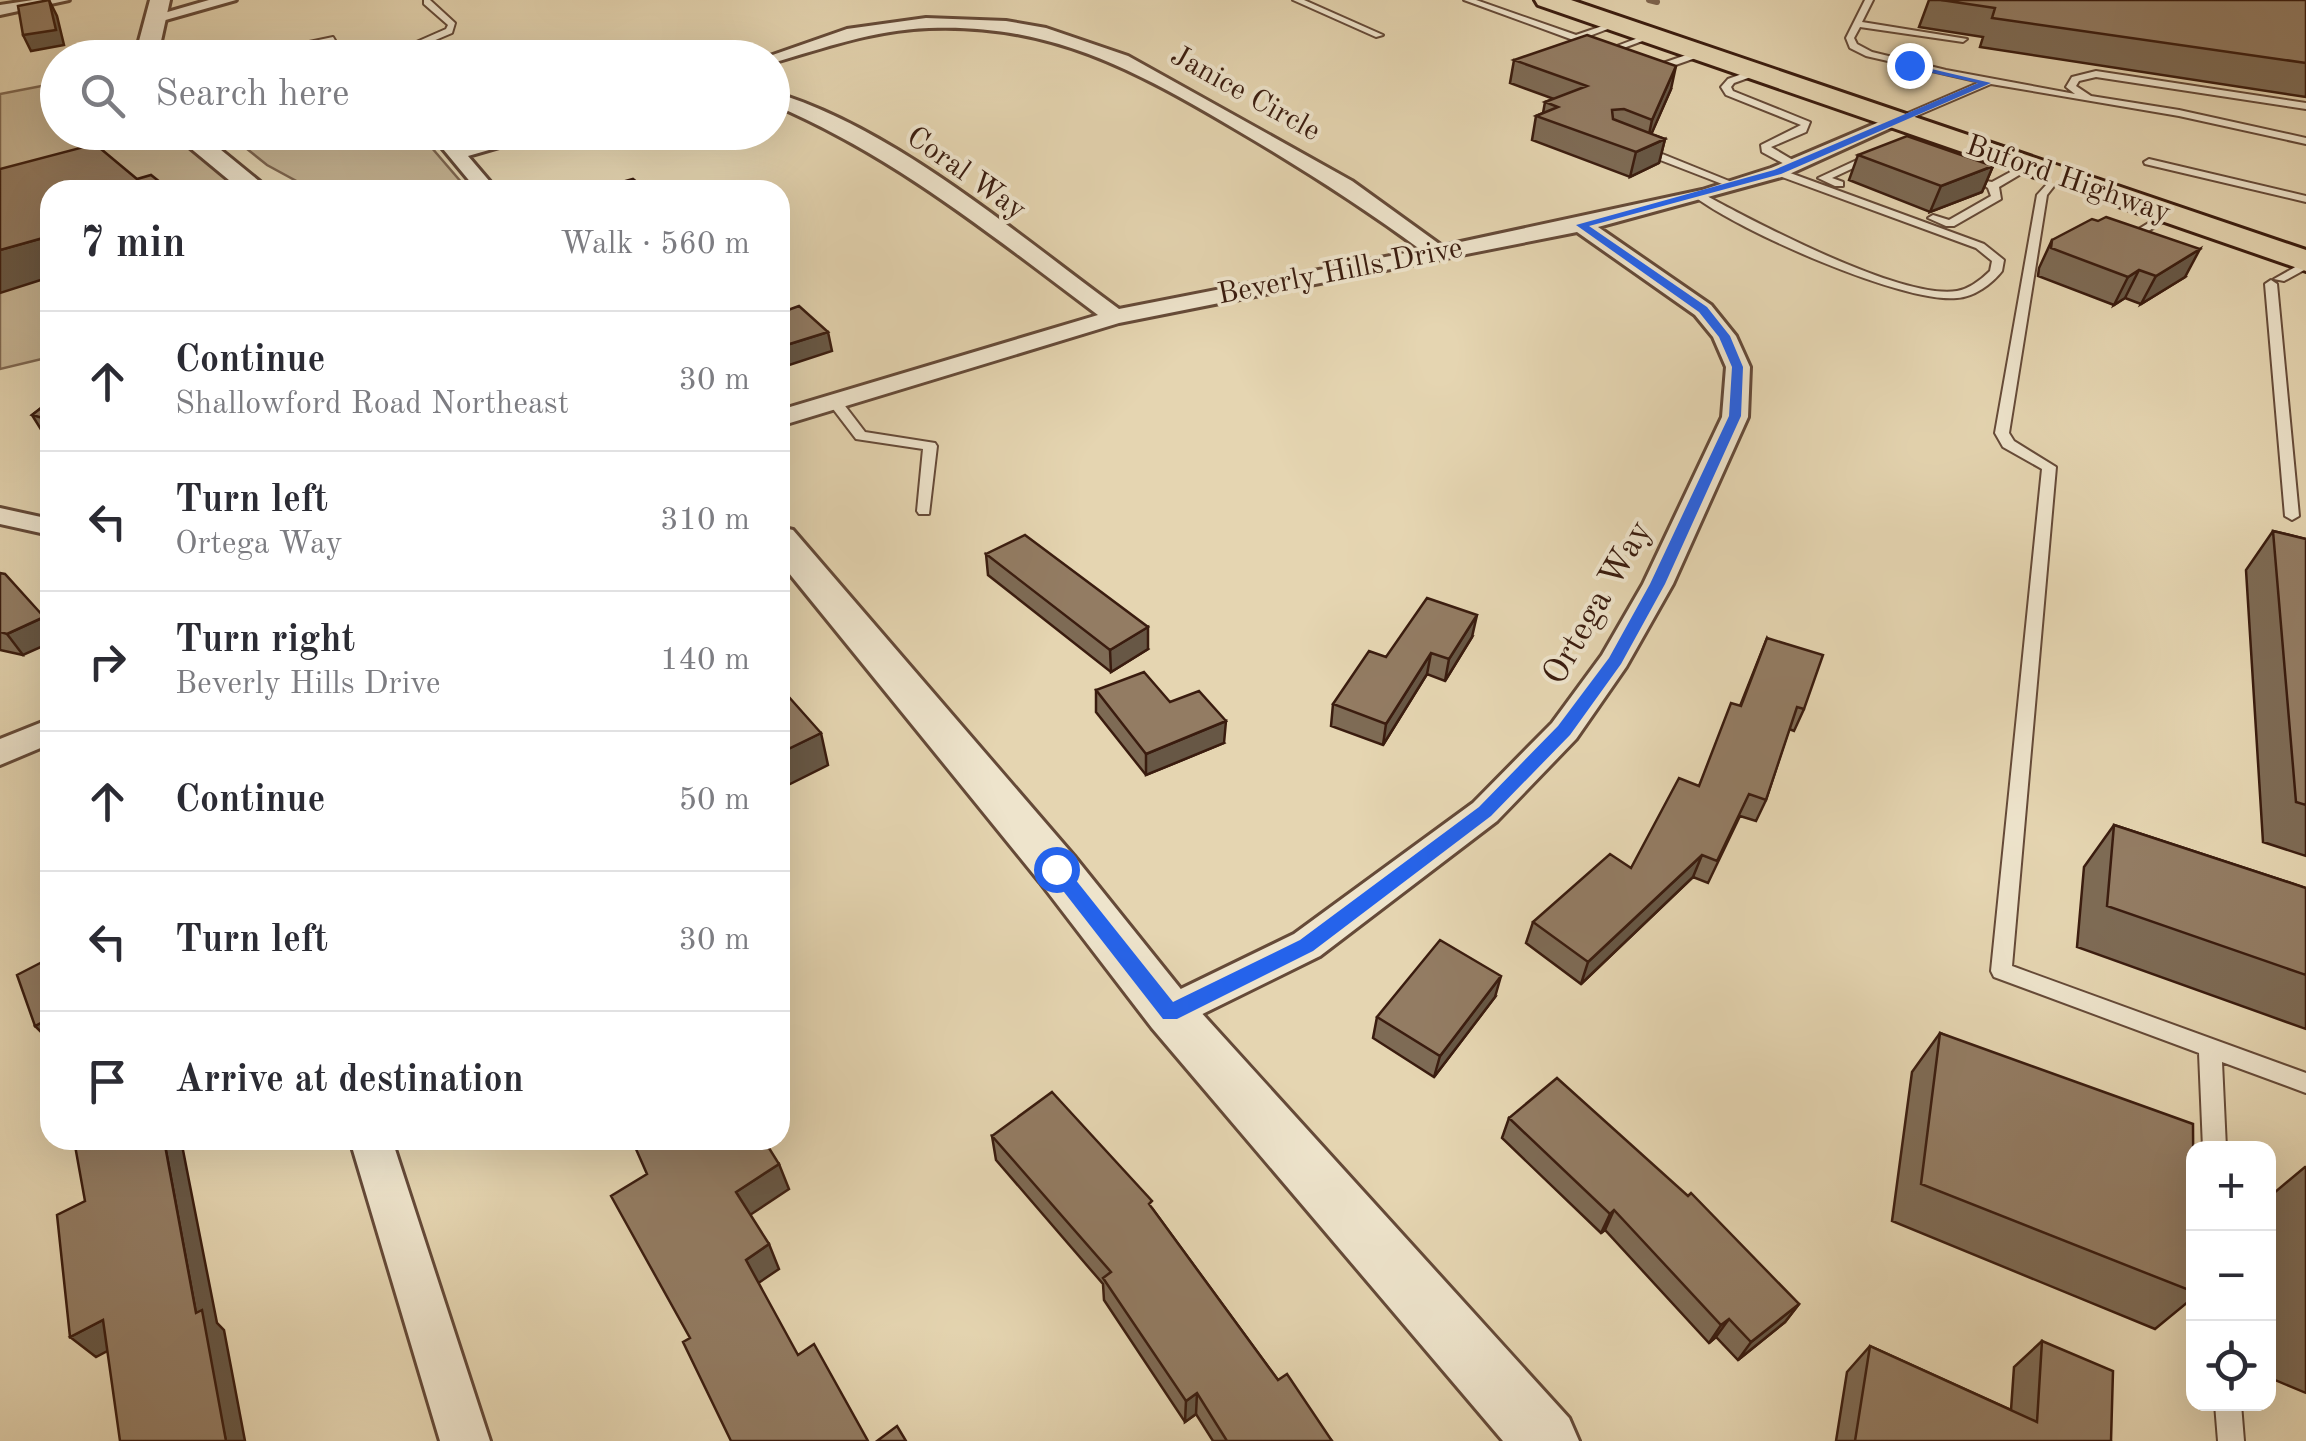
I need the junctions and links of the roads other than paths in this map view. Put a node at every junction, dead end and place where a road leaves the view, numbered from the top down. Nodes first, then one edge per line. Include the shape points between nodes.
1 (61, 0) edge
2 (228, 0) edge
3 (1296, 0) edge
4 (1468, 0) edge
5 (1547, 0) edge
6 (1869, 0) edge
7 (427, 2) edge
8 (892, 6) dead end
9 (158, 9) edge
10 (0, 10) edge
11 (1617, 24) junction
12 (1857, 24) junction
13 (893, 26) junction
14 (1379, 35) dead end
15 (1652, 36) junction
16 (1963, 38) edge
17 (150, 40) edge
18 (426, 40) edge
19 (790, 51) edge
20 (1701, 53) junction
21 (1756, 72) junction
22 (1987, 83) junction
23 (2091, 99) junction
24 (790, 103) edge
25 (2306, 106) edge
26 (2184, 114) junction
27 (1897, 121) junction
28 (2306, 130) edge
29 (1855, 139) junction
30 (2306, 141) edge
31 (1629, 144) edge
32 (206, 150) edge
33 (453, 150) edge
34 (469, 150) edge
35 (456, 153) junction
36 (2149, 162) dead end
37 (2028, 166) junction
38 (1786, 168) junction
39 (2057, 176) junction
40 (244, 180) edge
41 (479, 180) edge
42 (1975, 180) edge
43 (1734, 186) junction
44 (1993, 186) junction
45 (1699, 196) junction
46 (2306, 199) edge
47 (2169, 215) junction
48 (1581, 225) junction
49 (2130, 238) edge
50 (1437, 252) junction
51 (2306, 263) edge
52 (1115, 317) junction
53 (834, 401) junction
54 (790, 415) edge
55 (924, 512) dead end
56 (0, 516) edge
57 (2292, 516) dead end
58 (40, 525) edge
59 (790, 550) edge
60 (40, 735) edge
61 (0, 753) edge
62 (1170, 1013) junction
63 (2210, 1048) junction
64 (2306, 1084) edge
65 (2215, 1141) edge
66 (374, 1150) edge
67 (2228, 1411) edge
68 (465, 1441) edge
69 (1546, 1441) edge
70 (2230, 1441) edge

1 - 10 street
2 - 9 street
3 - 14 lane
4 - 11 lane via 1576,38
5 - 11 main road, Buford Highway
6 - 12 lane
7 - 18 lane via 452,25
8 - 13 street
9 - 17 street
11 - 15 main road, Buford Highway
12 - 16 lane
12 - 22 lane via 1853,46 1870,54
13 - 19 street, Janice Circle
13 - 50 street, Janice Circle via 1001,24 1096,49 1345,185
15 - 20 main road, Buford Highway
15 - 20 lane via 1610,50 1653,66
20 - 21 main road, Buford Highway
21 - 27 main road, Buford Highway
21 - 38 lane via 1731,80 1729,93 1807,124 1766,145
22 - 23 lane
22 - 27 lane
23 - 25 lane via 2071,87 2075,78 2096,74
23 - 26 lane
24 - 52 street, Coral Way via 877,148
26 - 28 lane
26 - 30 lane
27 - 29 street, Beverly Hills Drive
27 - 37 main road, Buford Highway
29 - 38 street, Beverly Hills Drive
29 - 44 lane via 1887,150 1823,178 1950,224 1997,198
31 - 43 lane
32 - 40 street
33 - 35 street
34 - 35 street
35 - 41 street
36 - 46 lane
37 - 39 main road, Buford Highway
37 - 44 lane
38 - 43 street, Beverly Hills Drive
38 - 45 lane via 1980,246 1998,260 1995,275 1954,295 1915,292
39 - 47 main road, Buford Highway
39 - 63 lane via 2042,195 2002,433 2008,444 2049,466 2001,970
42 - 44 lane
43 - 45 street, Beverly Hills Drive
45 - 48 street, Beverly Hills Drive
47 - 49 lane
47 - 51 main road, Buford Highway
48 - 50 street, Beverly Hills Drive
48 - 62 street, Ortega Way via 1703,310 1738,367 1735,416 1658,584 1564,730 1485,812 1306,945
50 - 52 street, Beverly Hills Drive
51 - 57 lane via 2276,282
52 - 53 street, Beverly Hills Drive
53 - 54 street, Beverly Hills Drive
53 - 55 lane via 862,436 930,446
56 - 58 street
59 - 62 street
60 - 61 street
62 - 69 street
63 - 64 lane
63 - 65 lane
66 - 68 street
67 - 70 lane

